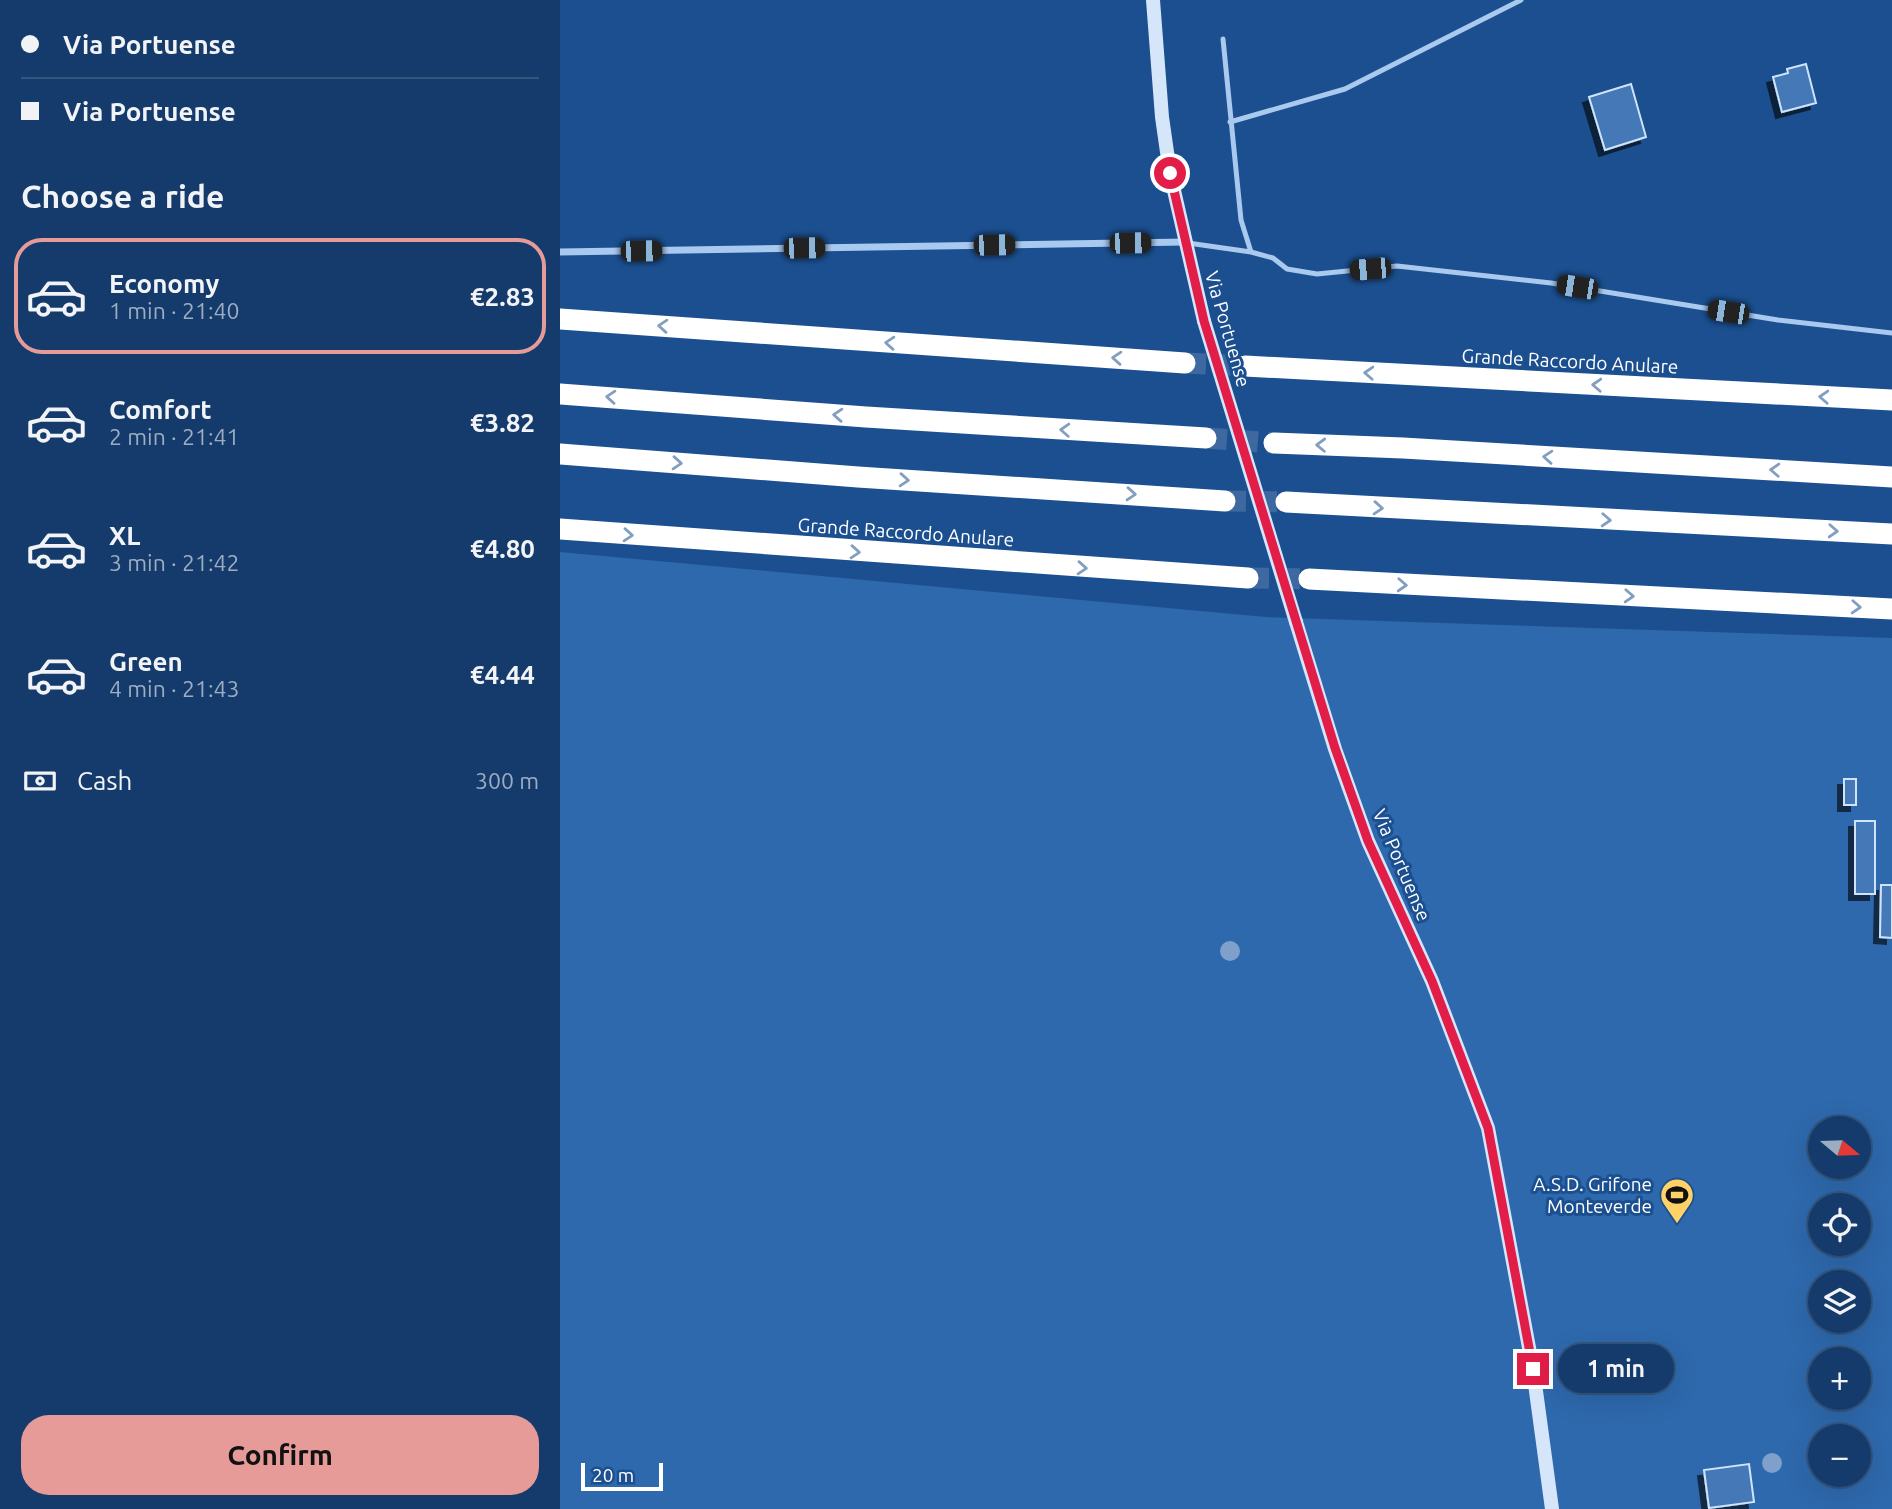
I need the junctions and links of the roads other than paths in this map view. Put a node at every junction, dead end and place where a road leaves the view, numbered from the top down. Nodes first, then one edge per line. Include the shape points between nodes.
1 (1153, 0) edge
2 (1521, 0) edge
3 (1223, 39) dead end
4 (1230, 122) junction
5 (1184, 242) junction
6 (560, 252) edge
7 (1251, 252) junction
8 (560, 319) edge
9 (1892, 332) edge
10 (1185, 363) tunnel mouth
11 (1245, 366) tunnel mouth
12 (560, 394) edge
13 (1892, 400) edge
14 (1206, 438) tunnel mouth
15 (1274, 443) tunnel mouth
16 (560, 454) edge
17 (1892, 477) edge
18 (1225, 501) tunnel mouth
19 (1286, 502) tunnel mouth
20 (560, 529) edge
21 (1892, 534) edge
22 (1248, 578) tunnel mouth
23 (1309, 579) tunnel mouth
24 (1892, 609) edge
25 (1552, 1509) edge

1 - 5 main road, Via Portuense via 1162,117
2 - 4 lane via 1345,89
3 - 4 lane
4 - 7 lane via 1241,220
5 - 6 street
5 - 7 lane
5 - 25 main road, Via Portuense, bridge via 1335,748 1368,841 1432,981 1488,1128 1533,1369
7 - 9 lane via 1273,258 1287,269 1317,274 1397,266 1551,283 1778,320
10 -> 8 highway
13 -> 11 highway, Grande Raccordo Anulare
14 -> 12 highway
17 -> 15 highway
16 -> 18 highway
19 -> 21 highway
20 -> 22 highway, Grande Raccordo Anulare
23 -> 24 highway

